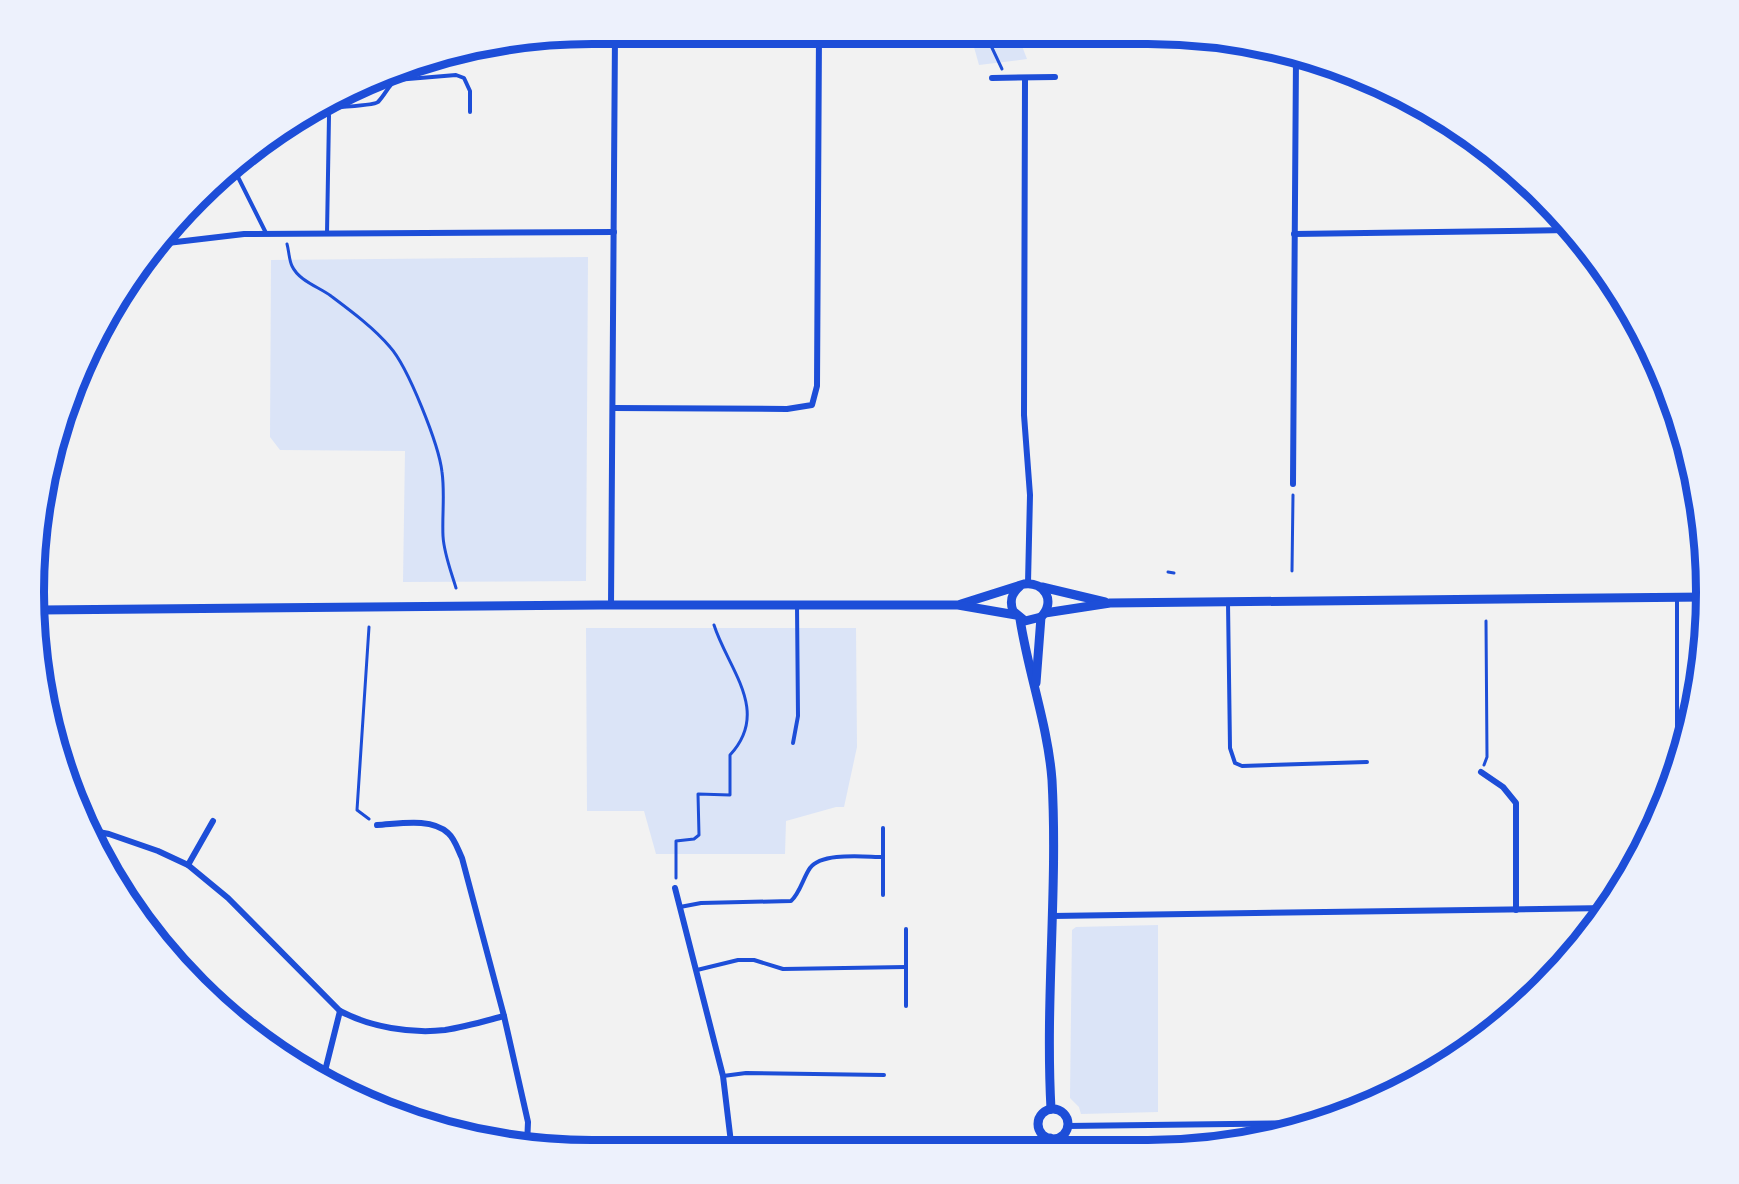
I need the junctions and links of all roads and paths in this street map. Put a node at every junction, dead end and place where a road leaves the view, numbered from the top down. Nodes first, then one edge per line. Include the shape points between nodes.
1 (615, 44) edge
2 (819, 44) edge
3 (991, 44) edge
4 (1296, 64) edge
5 (1055, 77) dead end
6 (992, 78) dead end
7 (1006, 78) junction
8 (1025, 78) junction
9 (396, 80) edge
10 (396, 80) edge
11 (336, 107) edge
12 (327, 112) edge
13 (470, 112) dead end
14 (237, 174) edge
15 (1559, 230) edge
16 (614, 232) junction
17 (266, 233) junction
18 (285, 233) junction
19 (327, 233) junction
20 (1294, 234) junction
21 (170, 243) edge
22 (613, 408) junction
23 (1293, 484) joint
24 (1292, 571) dead end
25 (1168, 572) dead end
26 (1174, 573) dead end
27 (1024, 584) junction
28 (1042, 587) junction
29 (456, 588) dead end
30 (1677, 597) junction
31 (1696, 597) edge
32 (1228, 602) junction
33 (1110, 603) junction
34 (797, 605) junction
35 (958, 605) junction
36 (611, 606) junction
37 (44, 610) edge
38 (1043, 615) junction
39 (1018, 617) junction
40 (1486, 621) dead end
41 (714, 625) dead end
42 (369, 627) dead end
43 (1035, 691) junction
44 (1677, 734) edge
45 (793, 743) dead end
46 (1367, 762) dead end
47 (1481, 772) joint
48 (213, 821) dead end
49 (377, 825) joint
50 (883, 828) dead end
51 (99, 832) edge
52 (883, 857) junction
53 (188, 865) junction
54 (675, 888) joint
55 (883, 895) dead end
56 (680, 907) junction
57 (1595, 908) edge
58 (1516, 910) junction
59 (1052, 916) junction
60 (906, 929) dead end
61 (906, 967) junction
62 (697, 970) junction
63 (906, 1006) dead end
64 (340, 1011) junction
65 (504, 1016) junction
66 (325, 1071) edge
67 (884, 1075) dead end
68 (723, 1076) junction
69 (1051, 1109) junction
70 (1288, 1122) edge
71 (1067, 1125) junction
72 (527, 1137) edge
73 (1050, 1138) joint
74 (731, 1140) edge

1 - 16 street
2 - 22 street via 817,386 812,405 787,409
3 - 7 path
4 - 20 street
5 - 8 street
6 - 7 street
7 - 8 street
8 - 27 street via 1023,415 1030,495
9 - 11 lane via 377,103
10 - 13 lane via 456,75 464,78 470,91
12 - 19 lane
14 - 17 lane
15 - 20 street
16 - 19 street
16 - 22 street
17 - 18 street
17 - 21 street
18 - 19 street
18 - 29 path via 292,267 300,277 331,296 391,347 416,394 438,450 443,535
20 - 23 street
22 - 36 street
23 - 24 path
25 - 26 path
27 - 28 street
27 - 35 street
27 - 39 street via 1011,599
28 - 33 street
28 - 38 street via 1048,597
30 - 31 street
30 - 32 street
30 - 44 lane
32 - 33 street
32 - 46 lane via 1230,748 1234,763 1242,766
33 - 38 street
34 - 35 street
34 - 36 street
34 - 45 lane via 798,716
35 - 39 street
36 - 37 street
38 - 39 street via 1031,621
38 - 43 street
39 - 43 street
40 - 47 path via 1487,757
41 - 54 path via 746,699 747,728 730,755 730,795 698,794 699,835 676,841
42 - 49 path via 357,810
43 - 59 street via 1052,778
47 - 58 street via 1503,787 1516,803
48 - 53 street
49 - 65 street via 422,823 441,828 453,839 462,858
50 - 52 lane
51 - 53 street
52 - 55 lane
52 - 56 lane via 817,861 791,901
53 - 64 street via 228,898
54 - 56 street
56 - 62 street
57 - 58 street
58 - 59 street
59 - 69 street
60 - 61 lane
61 - 62 lane via 783,969 738,960
61 - 63 lane
62 - 68 street
64 - 65 street via 356,1020 391,1029 444,1030
64 - 66 street
65 - 72 street via 528,1122
67 - 68 lane
68 - 74 street
69 - 71 street via 1062,1113
69 - 73 street via 1041,1115 1038,1125
70 - 71 street
71 - 73 street via 1060,1137

